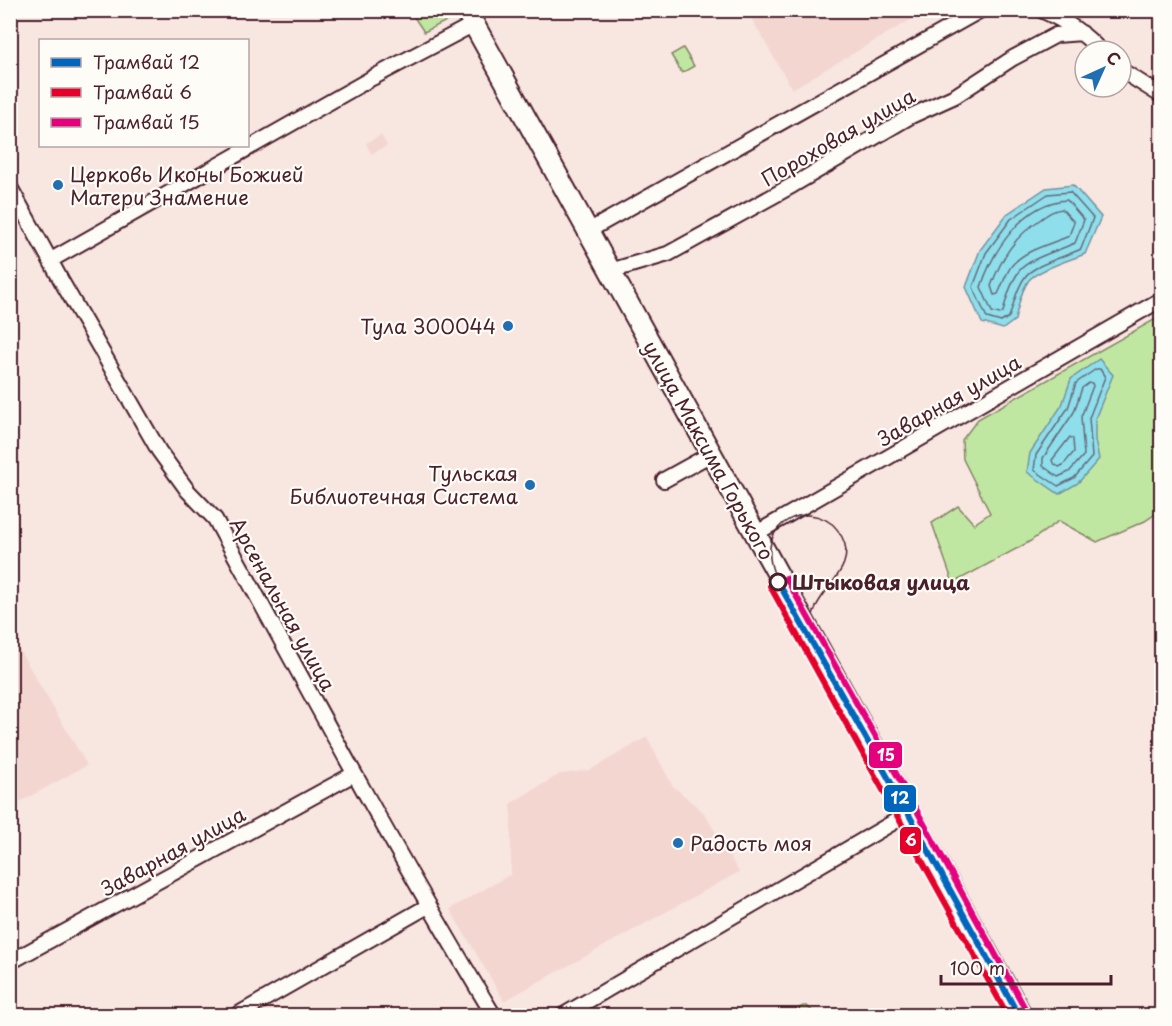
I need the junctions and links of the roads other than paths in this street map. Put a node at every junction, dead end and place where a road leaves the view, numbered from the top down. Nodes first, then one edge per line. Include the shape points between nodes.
1 (981, 10) edge
2 (1041, 10) edge
3 (470, 17) edge
4 (1082, 33) junction
5 (1088, 39) edge
6 (1133, 78) edge
7 (1161, 96) edge
8 (10, 187) edge
9 (588, 231) junction
10 (51, 260) junction
11 (610, 271) junction
12 (1161, 299) edge
13 (711, 454) junction
14 (664, 480) dead end
15 (755, 534) junction
16 (354, 774) junction
17 (911, 812) junction
18 (428, 906) junction
19 (10, 962) edge
20 (235, 1016) edge
21 (494, 1016) edge
22 (562, 1016) edge
23 (1022, 1016) edge

1 - 9 street, Пороховая улица
2 - 4 street
3 - 9 main road, улица Максима Горького
3 - 10 street via 366,82
4 - 5 street
4 - 11 street, Пороховая улица via 1056,35 1012,58 955,96 911,116 668,254
6 - 7 street
8 - 10 street, Арсенальная улица
9 - 11 main road, улица Максима Горького
10 - 16 street, Арсенальная улица via 159,451 188,491 215,519
11 - 13 main road, улица Максима Горького
12 - 15 street, Заварная улица
13 - 14 street
13 - 15 main road, улица Максима Горького
15 - 17 main road, улица Максима Горького
16 - 18 street, Арсенальная улица
16 - 19 street, Заварная улица
17 - 22 street
17 - 23 main road, улица Максима Горького
18 - 20 street
18 - 21 street, Арсенальная улица

